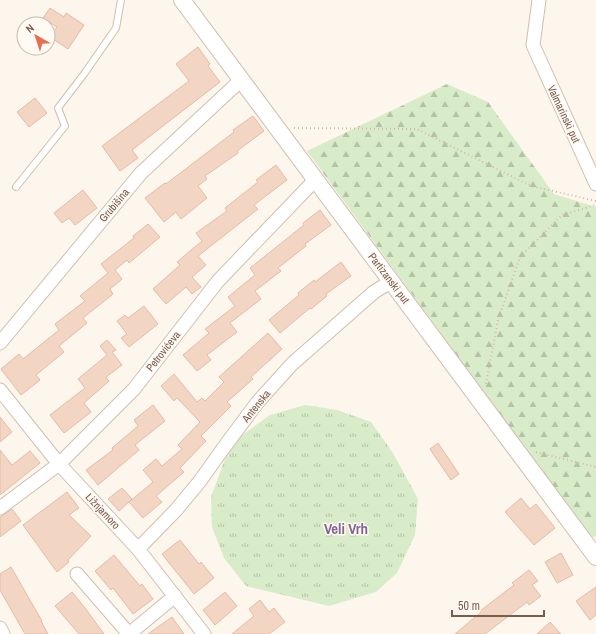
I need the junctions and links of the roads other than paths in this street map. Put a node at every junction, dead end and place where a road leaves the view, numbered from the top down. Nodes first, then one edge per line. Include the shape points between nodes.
1 (121, 0) edge
2 (182, 0) edge
3 (539, 0) edge
4 (241, 80) junction
5 (315, 180) junction
6 (596, 184) edge
7 (16, 187) dead end
8 (392, 281) junction
9 (0, 343) edge
10 (0, 390) edge
11 (60, 464) junction
12 (0, 508) edge
13 (138, 549) junction
14 (596, 557) edge
15 (77, 574) dead end
16 (175, 596) junction
17 (0, 628) edge
18 (3, 634) edge
19 (204, 634) edge

1 - 7 lane via 116,28 58,108 65,126
2 - 4 street, Partizanski put
3 - 6 street, Valmarinski put via 533,45
4 - 5 street, Partizanski put
4 - 9 street, Grubišina via 141,173
5 - 8 street, Partizanski put
5 - 11 street, Petrovićeva via 218,281 134,389
8 - 13 street, Antenska via 374,292 292,364 257,403 176,510
8 - 14 street, Partizanski put
10 - 11 street, Ližnjamoro
11 - 12 street, Petrovićeva
11 - 13 street, Ližnjamoro
13 - 16 street, Ližnjamoro
15 - 16 street via 129,634
16 - 19 street, Ližnjamoro
17 - 18 street

